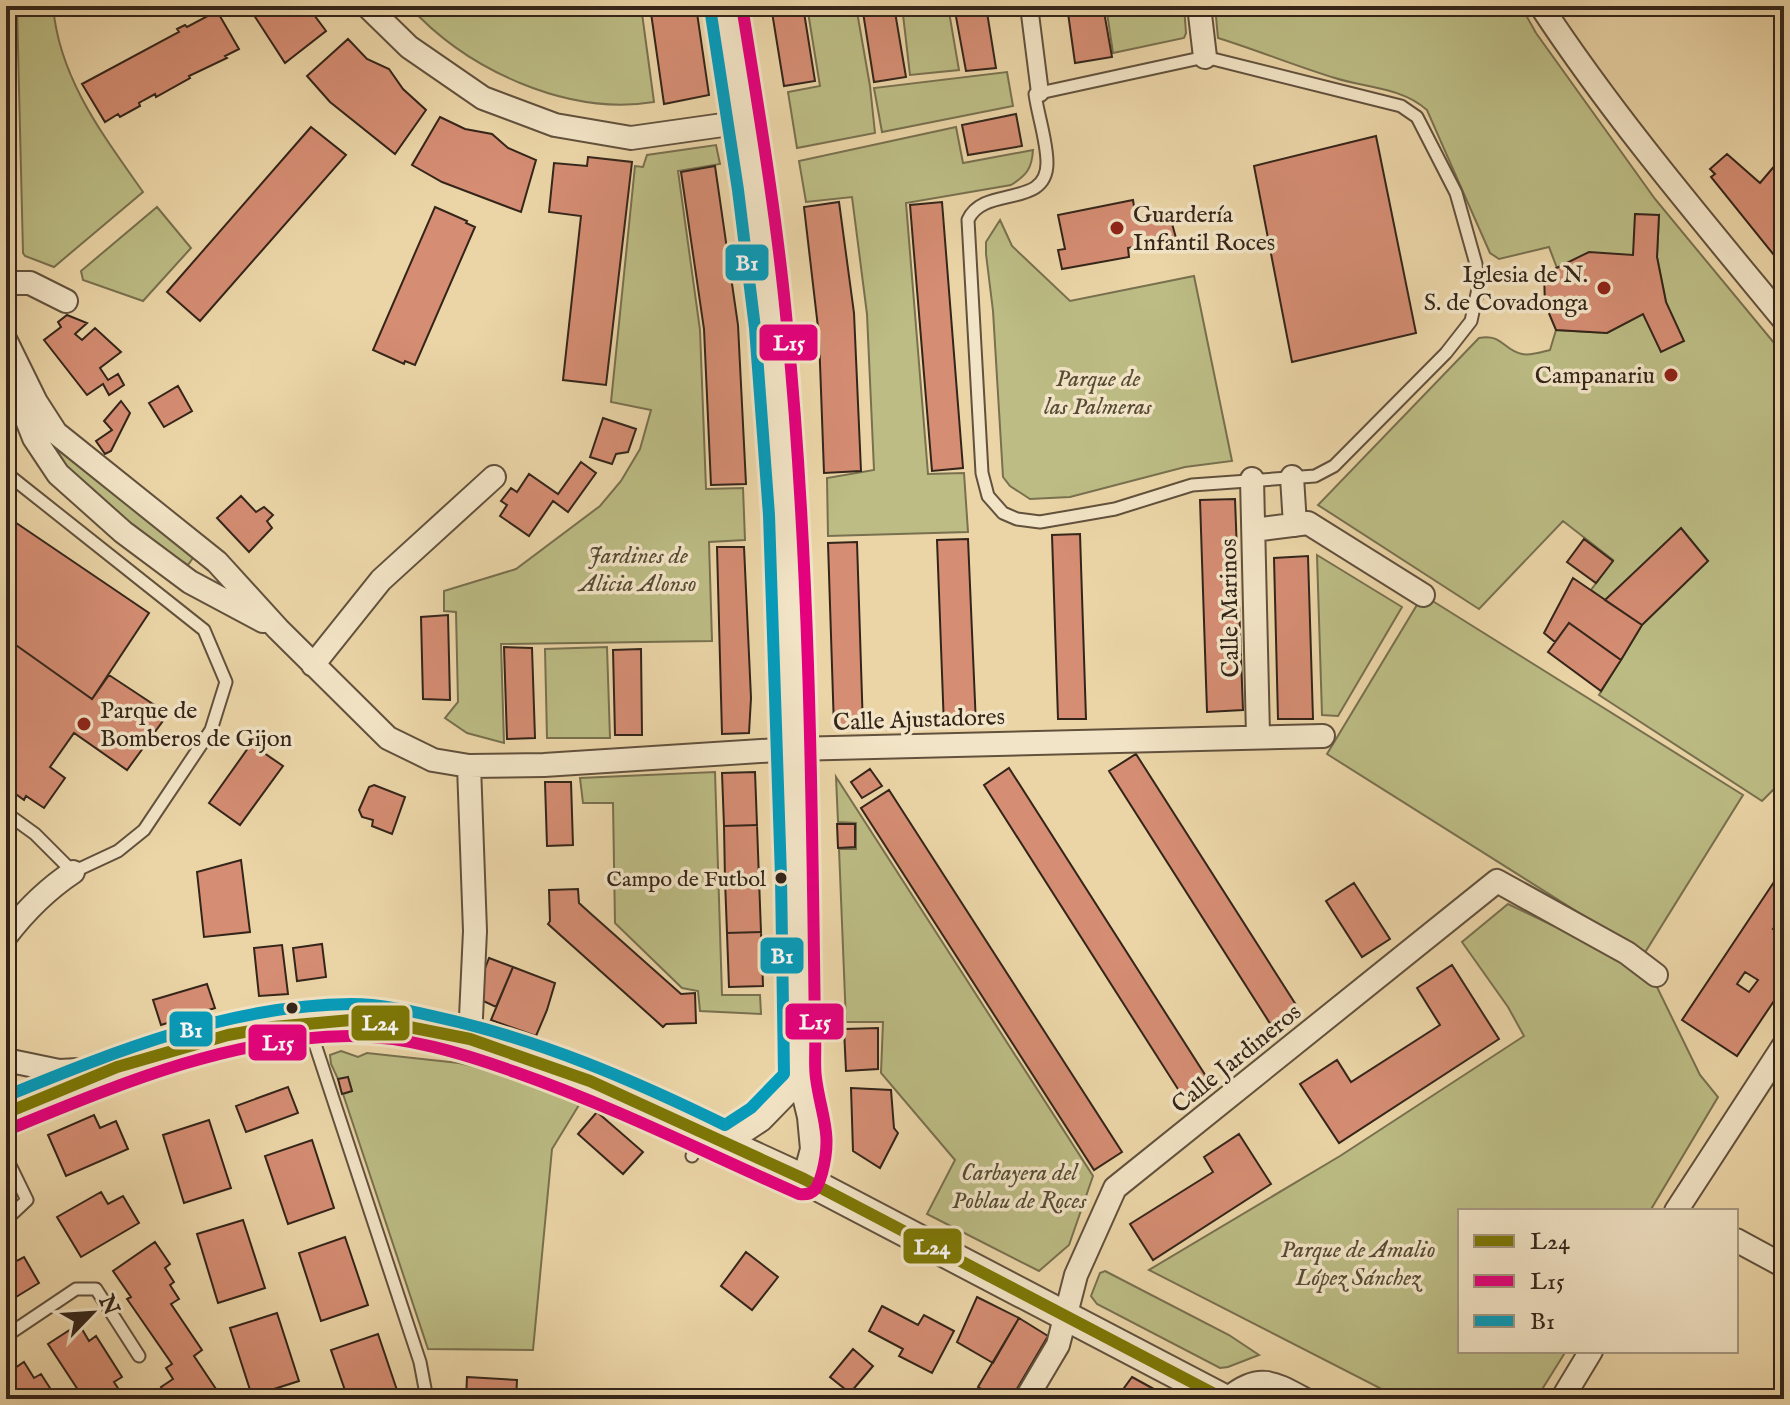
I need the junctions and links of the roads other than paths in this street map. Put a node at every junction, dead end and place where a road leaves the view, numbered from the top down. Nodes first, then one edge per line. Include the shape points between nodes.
1 (367, 6) edge
2 (726, 6) edge
3 (1029, 6) edge
4 (1199, 6) edge
5 (1541, 6) edge
6 (1205, 57) junction
7 (1040, 93) junction
8 (744, 122) junction
9 (6, 283) edge
10 (66, 301) dead end
11 (1784, 320) edge
12 (6, 341) edge
13 (6, 473) edge
14 (494, 477) dead end
15 (1292, 477) junction
16 (1252, 479) junction
17 (1295, 525) junction
18 (1254, 530) junction
19 (1423, 595) dead end
20 (278, 629) junction
21 (313, 665) junction
22 (1258, 735) junction
23 (1323, 736) dead end
24 (792, 749) junction
25 (469, 766) junction
26 (6, 813) edge
27 (73, 872) junction
28 (6, 936) edge
29 (1656, 975) dead end
30 (307, 1023) junction
31 (470, 1039) junction
32 (1784, 1045) edge
33 (6, 1060) edge
34 (117, 1067) junction
35 (800, 1080) junction
36 (6, 1113) edge
37 (708, 1144) junction
38 (6, 1157) edge
39 (804, 1179) junction
40 (1680, 1209) edge
41 (11, 1215) dead end
42 (1738, 1241) edge
43 (1784, 1266) edge
44 (1066, 1317) junction
45 (6, 1336) edge
46 (1590, 1353) edge
47 (139, 1356) dead end
48 (427, 1399) edge
49 (1026, 1399) edge
50 (1225, 1399) edge
51 (1304, 1399) edge
52 (1562, 1399) edge

1 - 8 street via 409,47 483,98 555,125 631,138
2 - 8 street
3 - 7 street
4 - 6 street
5 - 11 street via 1634,136
6 - 7 lane
6 - 15 lane via 1401,106 1417,117 1456,193 1476,264 1478,289 1471,321 1446,353 1334,466 1315,476
7 - 16 lane via 1035,94 1047,164 1043,178 1022,194 985,201 972,209 968,220 982,473 988,496 1003,513 1040,522 1115,509 1192,485
8 - 24 street via 771,326 785,514
9 - 10 street via 30,283
12 - 20 street, Calle Ajustadores via 56,433 217,562
12 - 20 street via 17,395 34,438 58,474 190,582
13 - 27 lane via 204,630 226,682 211,730 144,830 118,851
14 - 21 street via 381,580
15 - 16 lane
15 - 17 street
16 - 18 street, Calle Marinos
17 - 18 street
17 - 19 street via 1308,523
18 - 22 street, Calle Marinos
20 - 21 street, Calle Ajustadores
21 - 25 street, Calle Ajustadores via 388,738 433,760
22 - 23 street, Calle Ajustadores
22 - 24 street, Calle Ajustadores
24 - 25 street, Calle Ajustadores
24 - 35 street
25 - 31 street via 475,931
26 - 27 lane
27 - 28 street via 24,911
29 - 44 street, Calle Jardineros via 1627,953 1497,881 1115,1188 1076,1275
30 - 31 street via 394,1024
30 - 34 street via 228,1035
30 - 48 lane via 420,1362
31 - 37 street via 590,1081
32 - 40 street
33 - 34 street via 59,1071
34 - 36 street
35 - 37 street via 761,1120
35 - 39 street via 812,1149
37 - 39 street
38 - 41 lane via 27,1200
39 - 44 street
42 - 43 street
44 - 49 street, Calle Jardineros via 1058,1345
44 - 50 street
45 - 47 lane via 76,1289 96,1289
46 - 52 street
50 - 51 street via 1256,1382 1273,1383

